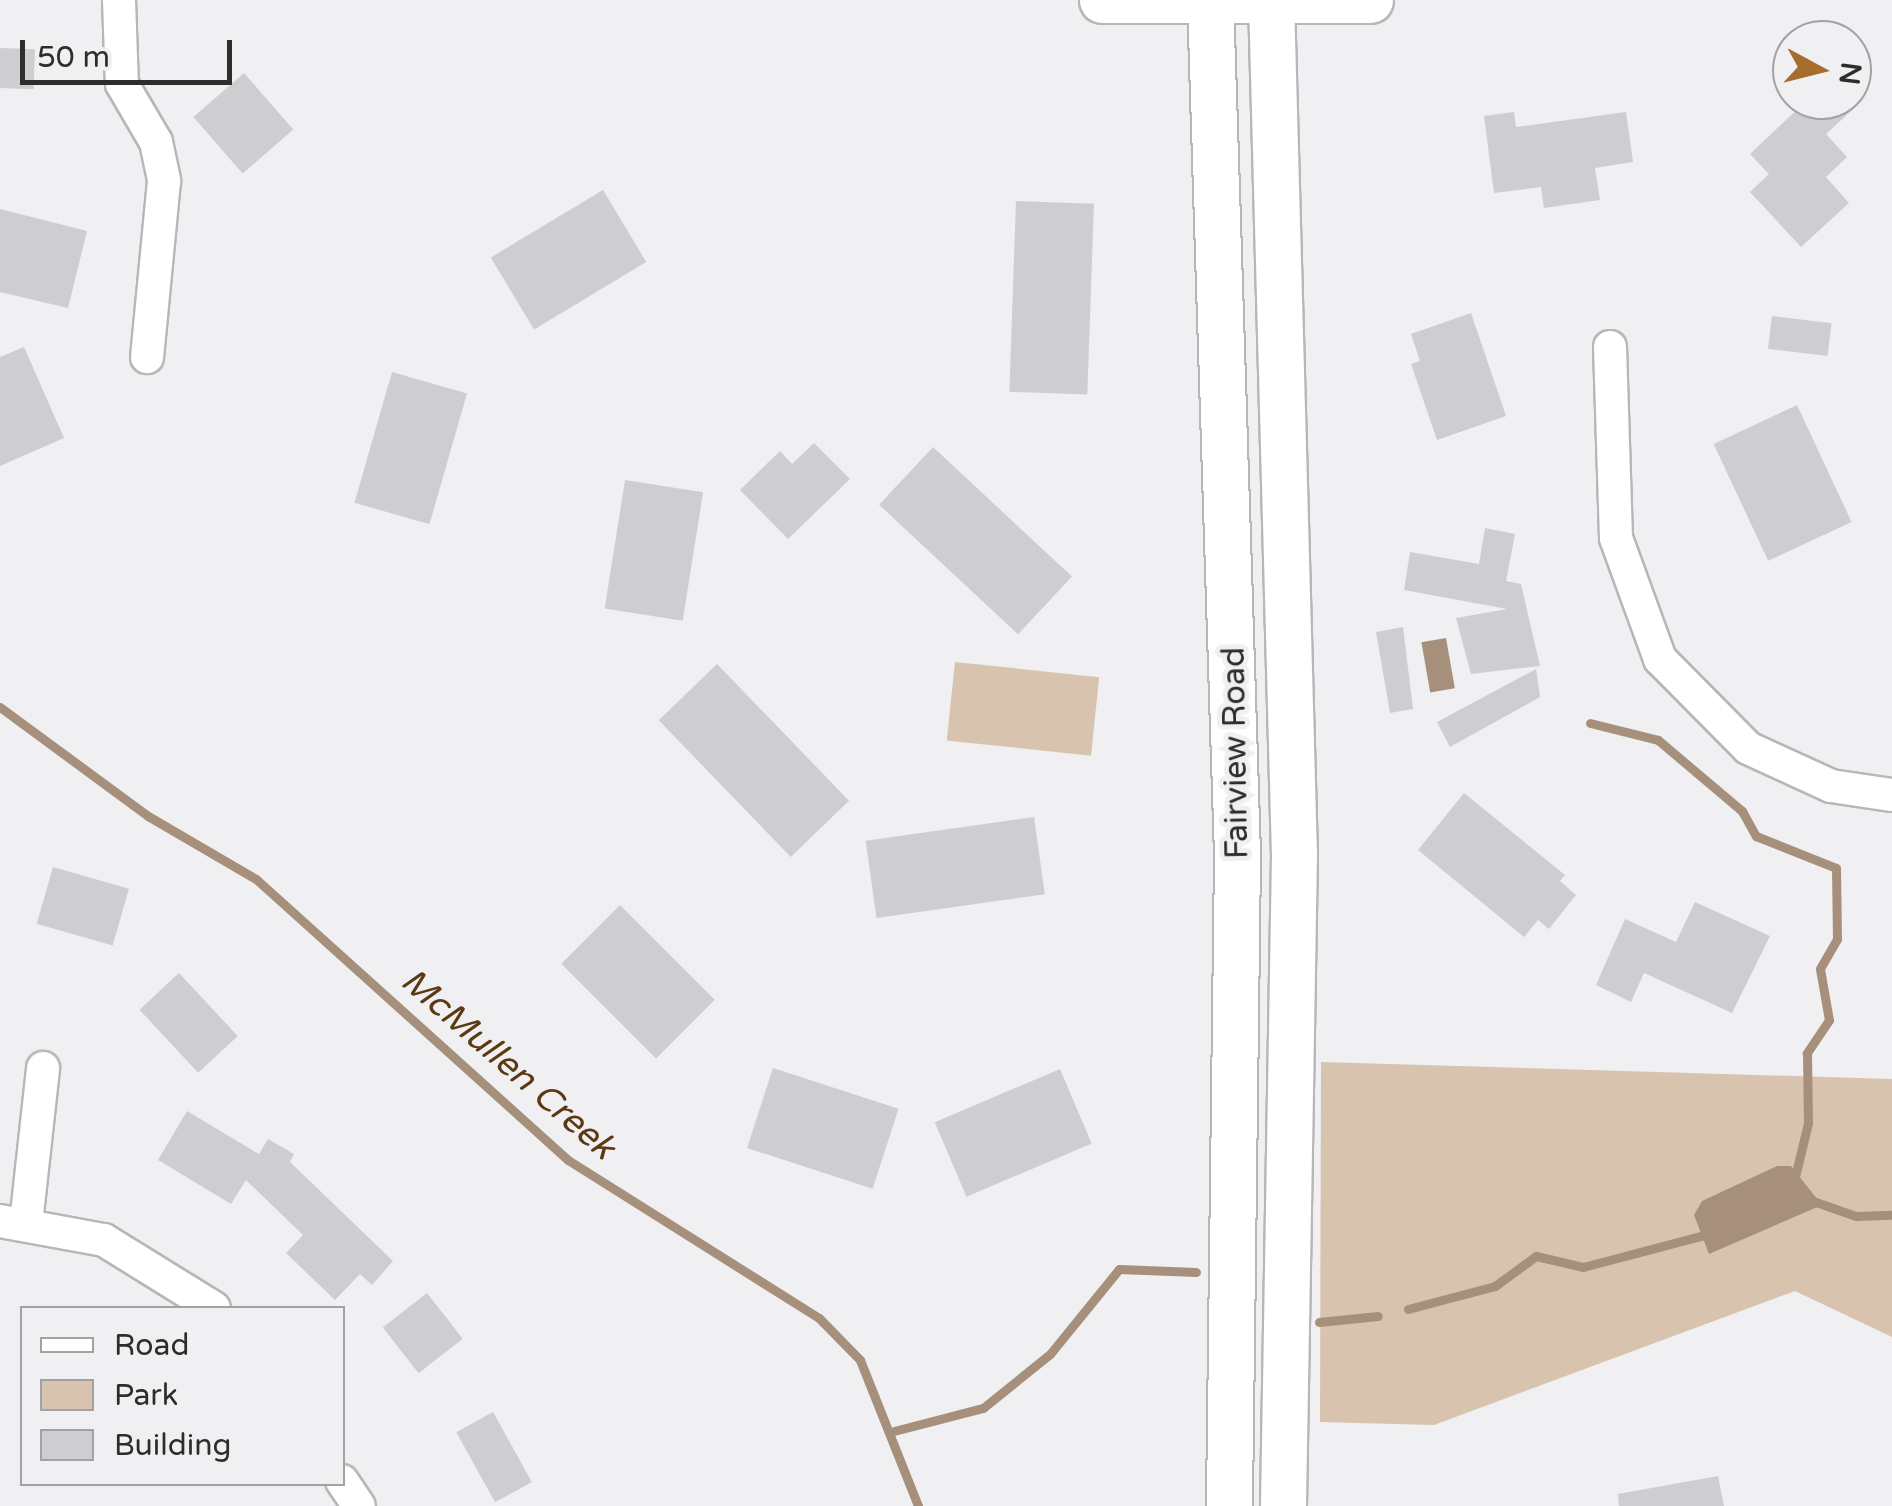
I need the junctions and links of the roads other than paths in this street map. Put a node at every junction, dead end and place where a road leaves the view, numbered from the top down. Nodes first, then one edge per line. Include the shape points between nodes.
1 (120, 0) edge
2 (1102, 0) edge
3 (1370, 0) edge
4 (1210, 2) edge
5 (1271, 2) edge
6 (1610, 347) dead end
7 (147, 357) dead end
8 (1892, 796) edge
9 (43, 1068) dead end
10 (13, 1222) edge
11 (211, 1306) edge
12 (1229, 1506) edge
13 (1283, 1506) edge

1 - 7 street via 122,84 156,142 164,181
2 - 4 main road
3 - 5 main road
4 - 5 main road
4 - 12 main road, Fairview Road via 1238,856
5 - 13 main road, Fairview Road via 1294,854
6 - 8 street via 1616,538 1660,660 1748,748 1830,786
9 - 10 street
10 - 11 street via 81,1232 151,1261

